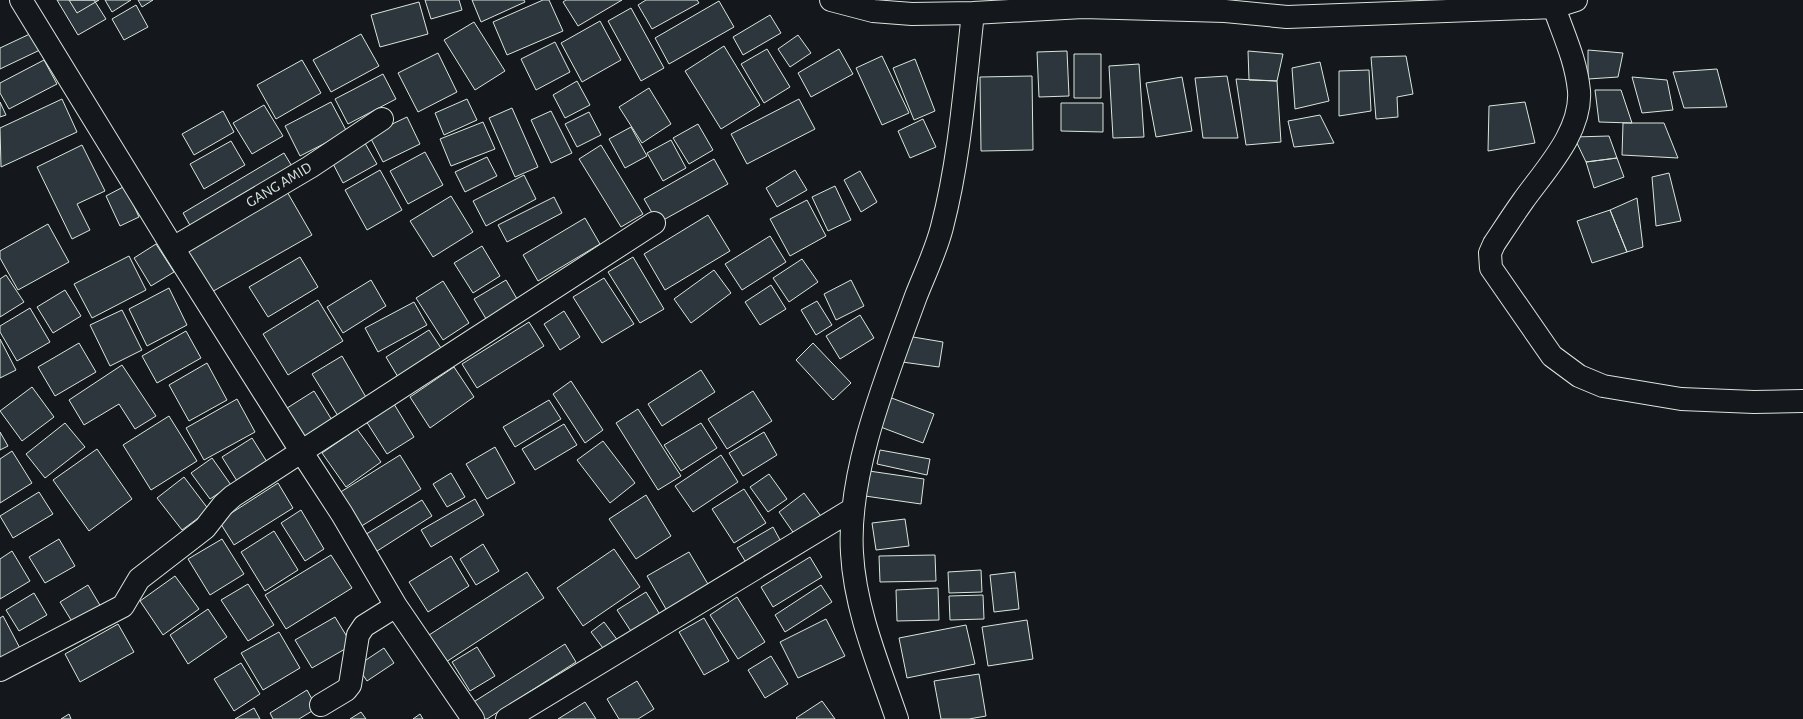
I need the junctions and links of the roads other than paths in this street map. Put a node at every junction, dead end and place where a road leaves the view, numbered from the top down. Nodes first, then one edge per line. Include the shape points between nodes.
1 (21, 0) edge
2 (831, 0) edge
3 (1576, 0) edge
4 (1554, 7) junction
5 (973, 13) junction
6 (382, 119) dead end
7 (654, 223) dead end
8 (174, 248) junction
9 (1803, 401) edge
10 (300, 451) junction
11 (853, 510) junction
12 (396, 606) junction
13 (0, 670) edge
14 (321, 705) dead end
15 (473, 719) edge
16 (507, 719) edge
17 (897, 719) edge

1 - 8 street
2 - 5 street via 873,11 912,14
3 - 4 street
4 - 5 street via 1287,16 1225,11 1083,7
4 - 9 street via 1576,68 1579,93 1576,113 1564,144 1494,244 1490,253 1491,268 1552,356 1579,376 1603,386 1681,399
5 - 11 street via 958,145 942,228 872,424 862,459
6 - 8 street, GANG AMID via 310,167
7 - 10 street
8 - 10 street
10 - 12 street via 342,514
10 - 13 street via 228,500 205,528 139,579 123,606
11 - 16 street
11 - 17 street via 852,554 857,593 866,629
12 - 14 street via 364,626 358,634 350,685
12 - 15 street

